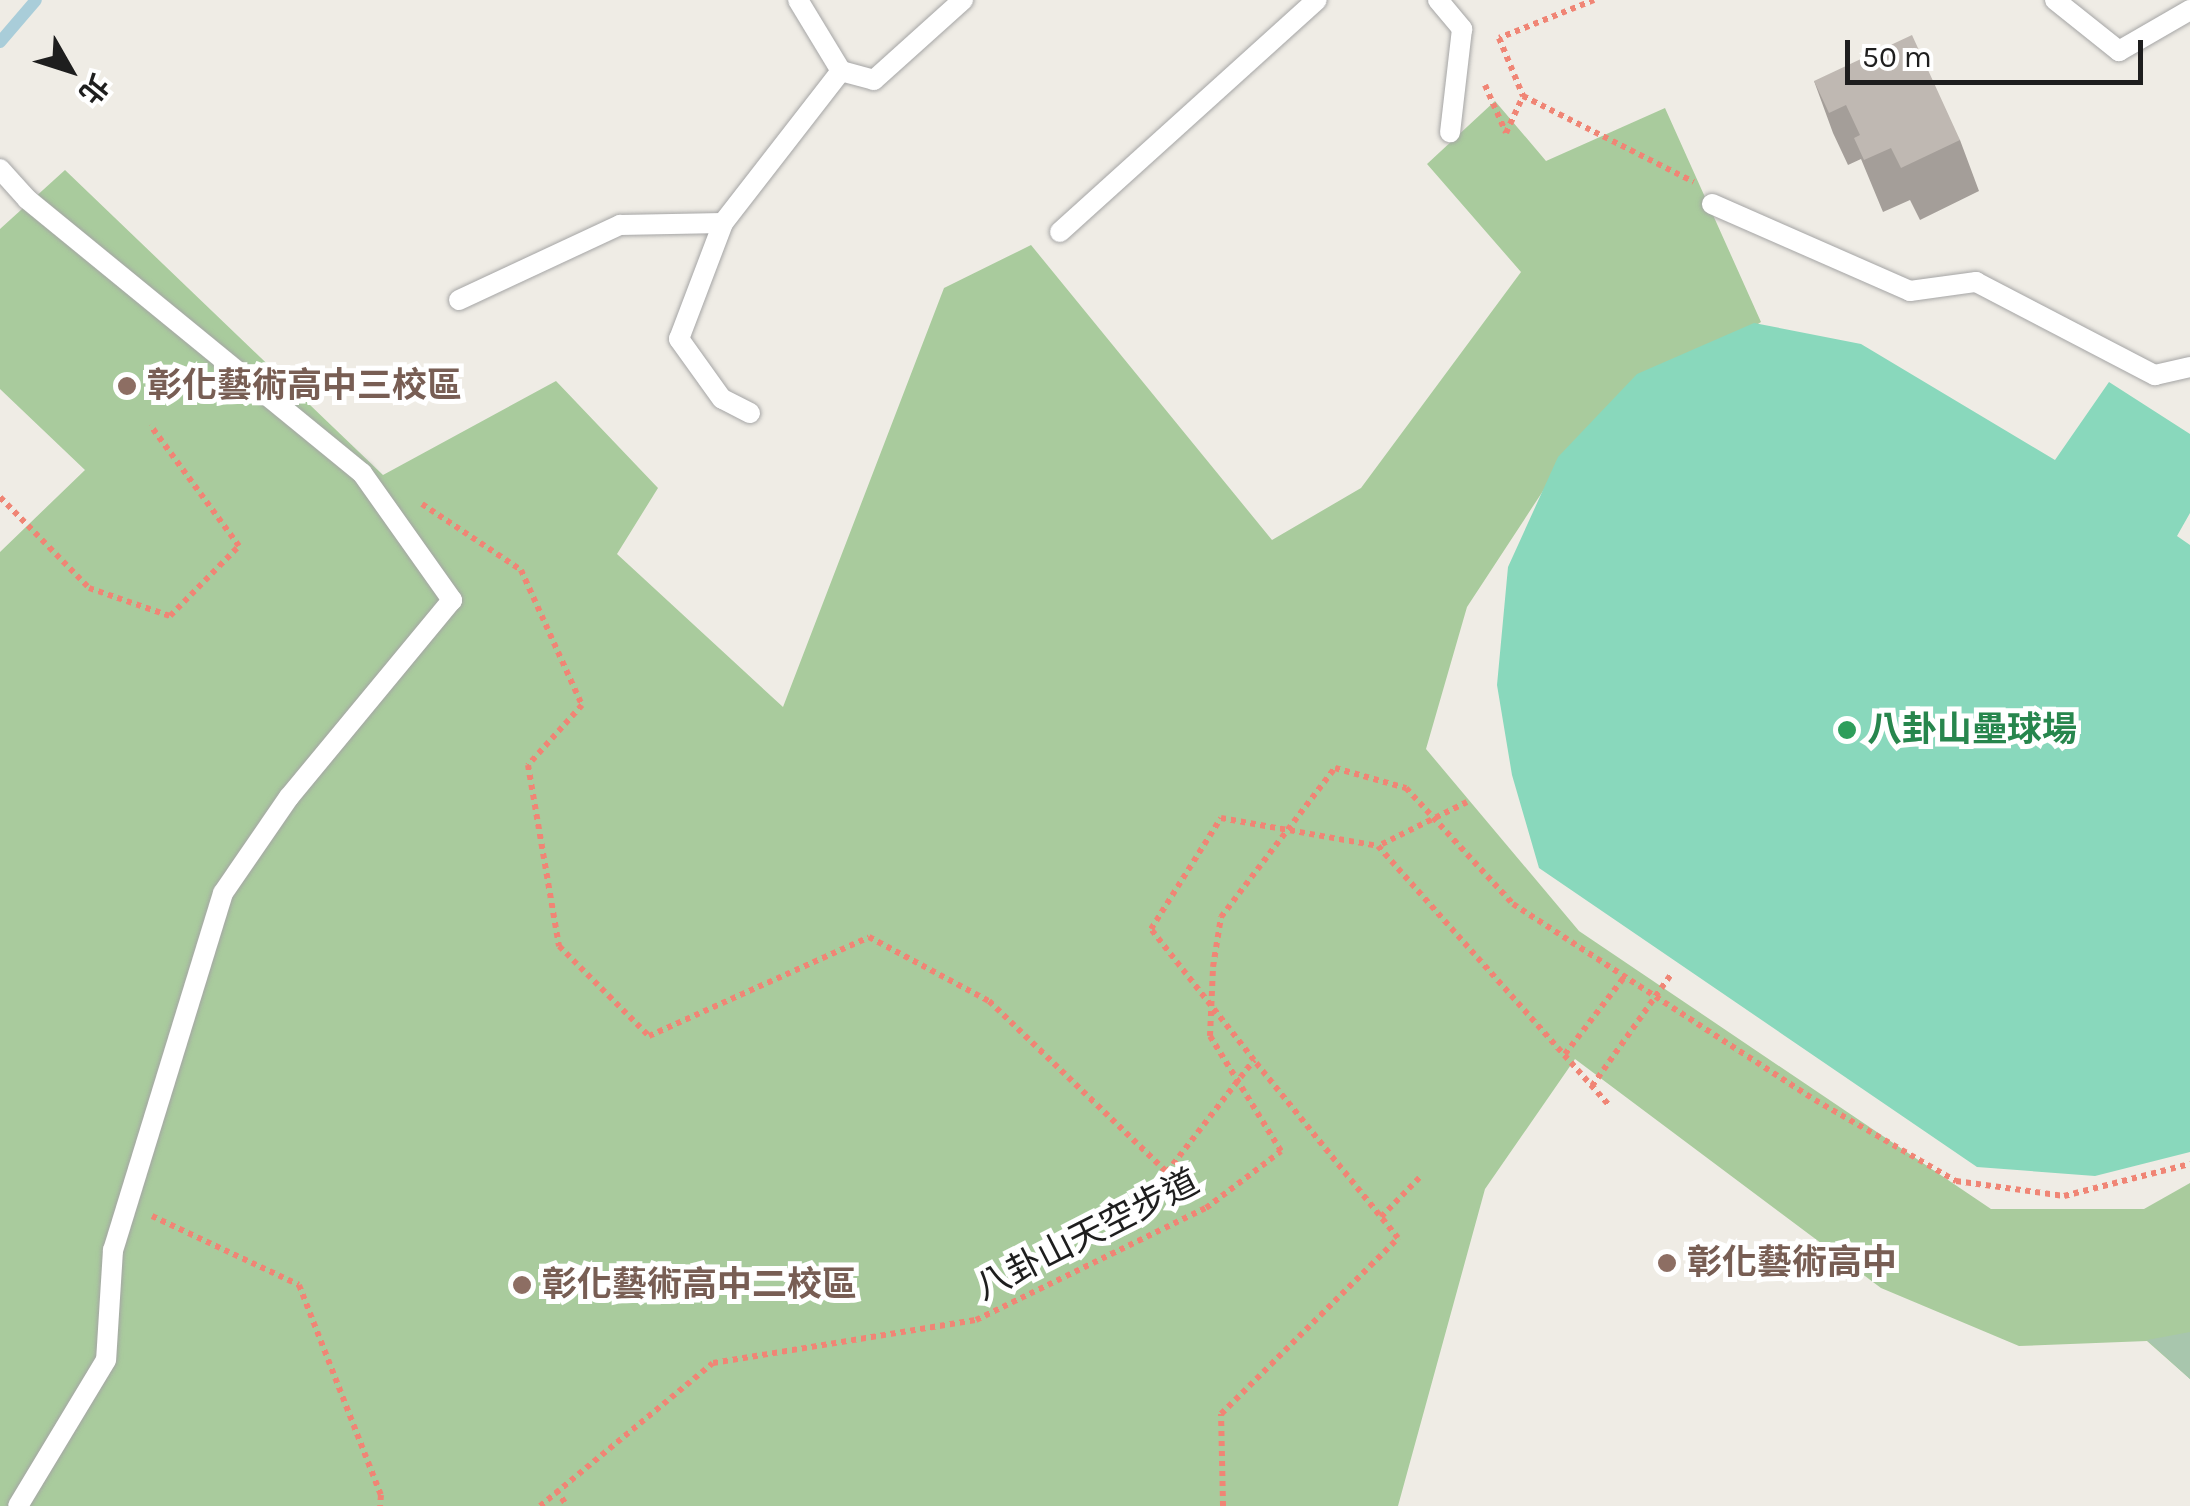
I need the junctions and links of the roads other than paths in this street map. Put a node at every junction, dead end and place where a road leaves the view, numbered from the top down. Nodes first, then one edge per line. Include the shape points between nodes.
1 (798, 0) edge
2 (962, 0) edge
3 (1317, 0) edge
4 (1438, 0) edge
5 (2055, 0) edge
6 (2190, 10) edge
7 (841, 71) junction
8 (1450, 132) dead end
9 (0, 169) edge
10 (1712, 204) dead end
11 (722, 222) junction
12 (1060, 232) dead end
13 (459, 300) dead end
14 (2190, 366) edge
15 (750, 413) dead end
16 (18, 1506) edge

1 - 7 lane
2 - 7 lane via 874,80
3 - 12 lane
4 - 8 lane via 1462,28
5 - 6 lane via 2119,51
7 - 11 lane
9 - 16 lane via 362,474 452,600 290,797 223,893 113,1250 106,1360
10 - 14 lane via 1910,292 1976,282 2155,375
11 - 13 lane via 620,225
11 - 15 lane via 679,339 722,399

